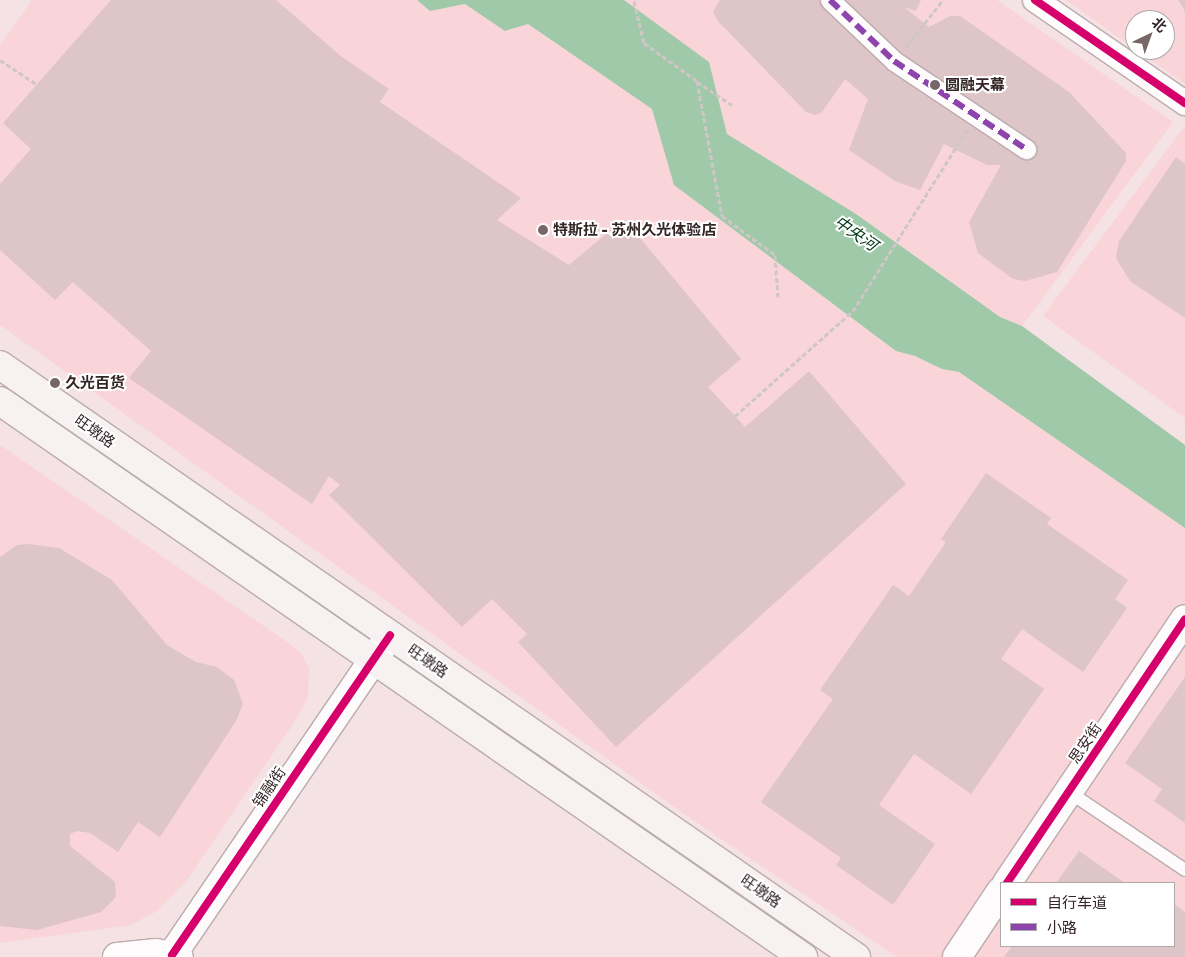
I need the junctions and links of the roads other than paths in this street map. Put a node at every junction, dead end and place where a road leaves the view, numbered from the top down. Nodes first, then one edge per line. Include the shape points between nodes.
1 (830, 0) edge
2 (1035, 0) edge
3 (1185, 103) edge
4 (1026, 149) dead end
5 (0, 365) edge
6 (0, 401) edge
7 (1185, 618) edge
8 (390, 635) junction
9 (374, 659) junction
10 (1069, 792) junction
11 (1185, 870) edge
12 (1008, 882) edge
13 (1000, 893) edge
14 (175, 956) edge
15 (117, 957) edge
16 (803, 957) edge
17 (856, 957) edge
18 (957, 957) edge

1 - 4 street via 894,61
2 - 3 street
5 - 8 main road, 旺墩路
6 - 9 main road, 旺墩路
7 - 10 street, 思安街
8 - 9 street, 锦融街
8 - 17 main road, 旺墩路
9 - 14 street, 锦融街
9 - 16 main road, 旺墩路
10 - 11 lane
10 - 12 street, 思安街
13 - 18 street
14 - 15 street, 锦融街

